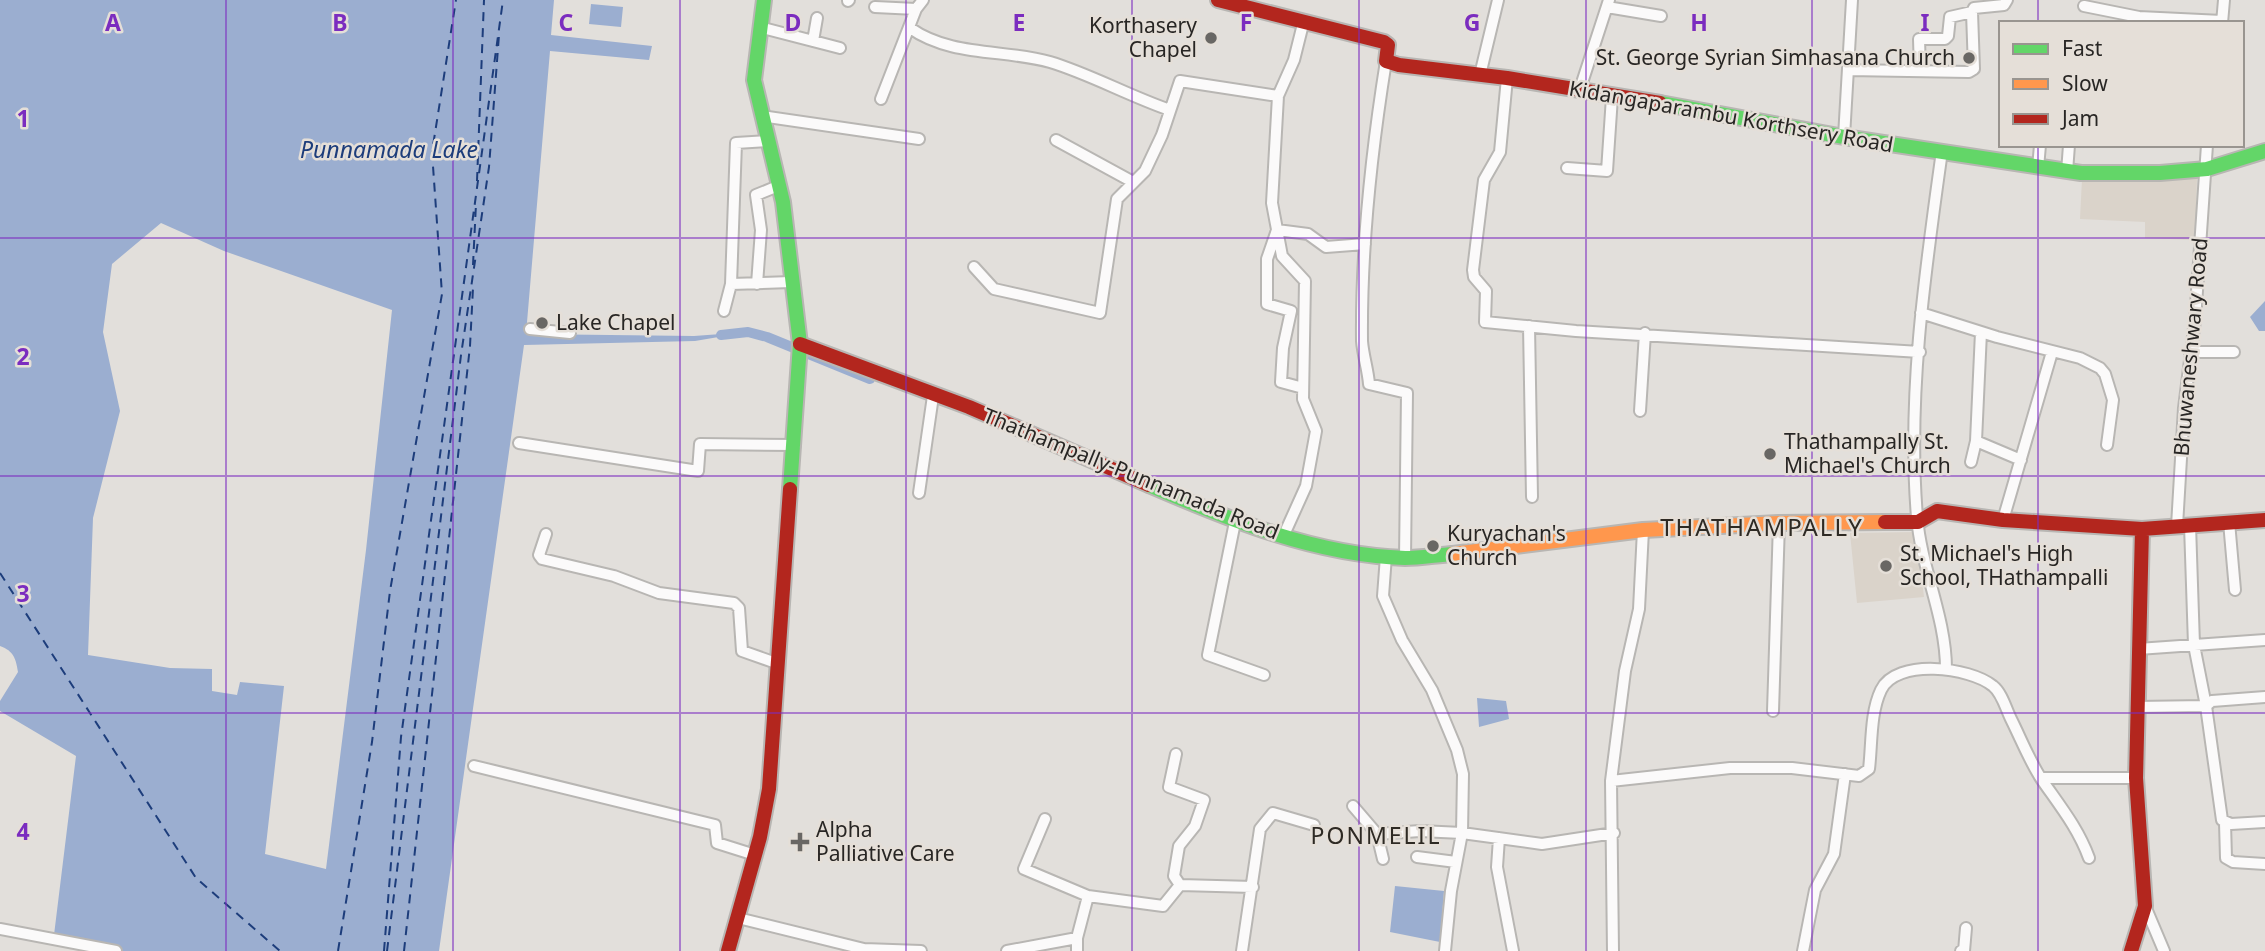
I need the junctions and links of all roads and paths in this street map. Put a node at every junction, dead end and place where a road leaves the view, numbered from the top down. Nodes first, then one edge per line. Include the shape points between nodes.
1 (764, 0) edge
2 (1218, 0) edge
3 (1498, 0) edge
4 (1852, 0) edge
5 (2007, 0) edge
6 (2224, 0) edge
7 (1608, 3) edge
8 (920, 4) edge
9 (2084, 6) dead end
10 (875, 7) dead end
11 (1972, 12) junction
12 (1661, 16) dead end
13 (817, 18) dead end
14 (2205, 21) edge
15 (2222, 21) edge
16 (1303, 24) junction
17 (759, 27) junction
18 (910, 27) junction
19 (813, 41) junction
20 (840, 48) dead end
21 (1386, 61) junction
22 (1848, 70) junction
23 (1920, 71) junction
24 (1480, 75) junction
25 (1507, 78) junction
26 (1579, 92) junction
27 (1278, 96) junction
28 (1612, 97) junction
29 (881, 99) dead end
30 (1170, 110) junction
31 (761, 116) junction
32 (1844, 137) junction
33 (919, 139) dead end
34 (1056, 140) dead end
35 (767, 141) junction
36 (2040, 147) edge
37 (2069, 147) edge
38 (2207, 147) edge
39 (1942, 151) junction
40 (2265, 151) edge
41 (2038, 167) junction
42 (1567, 168) dead end
43 (2207, 169) junction
44 (2067, 172) junction
45 (1132, 182) junction
46 (778, 186) junction
47 (1277, 230) junction
48 (1365, 244) junction
49 (974, 267) dead end
50 (791, 282) junction
51 (731, 284) junction
52 (757, 284) junction
53 (724, 311) dead end
54 (1921, 313) junction
55 (1529, 326) junction
56 (530, 329) dead end
57 (1981, 332) junction
58 (570, 333) dead end
59 (1645, 333) junction
60 (800, 349) junction
61 (1920, 352) junction
62 (2052, 352) junction
63 (2190, 352) junction
64 (2234, 352) dead end
65 (1303, 388) junction
66 (933, 396) junction
67 (1640, 411) dead end
68 (1976, 441) junction
69 (519, 443) dead end
70 (795, 445) junction
71 (2107, 445) dead end
72 (2021, 460) junction
73 (1971, 462) dead end
74 (919, 492) dead end
75 (1532, 497) dead end
76 (2003, 520) junction
77 (2265, 520) edge
78 (1235, 522) junction
79 (1918, 522) junction
80 (2229, 522) junction
81 (1779, 523) junction
82 (2184, 525) junction
83 (2142, 529) junction
84 (1643, 530) junction
85 (546, 534) dead end
86 (1283, 537) junction
87 (1386, 556) junction
88 (1405, 558) junction
89 (2235, 590) dead end
90 (2265, 640) edge
91 (2194, 645) junction
92 (2138, 649) junction
93 (776, 663) junction
94 (1946, 669) junction
95 (1264, 675) dead end
96 (2265, 697) edge
97 (2207, 706) junction
98 (2136, 707) junction
99 (1773, 711) dead end
100 (1176, 754) dead end
101 (474, 766) dead end
102 (1845, 775) junction
103 (2041, 778) junction
104 (2136, 778) junction
105 (1611, 780) junction
106 (1353, 806) dead end
107 (1045, 819) dead end
108 (2265, 822) edge
109 (2225, 823) junction
110 (1314, 825) dead end
111 (1462, 833) junction
112 (1614, 833) junction
113 (1377, 834) junction
114 (1499, 838) junction
115 (755, 855) junction
116 (1417, 857) dead end
117 (2089, 858) dead end
118 (1383, 859) dead end
119 (1456, 862) junction
120 (2265, 864) edge
121 (1180, 885) junction
122 (1253, 887) junction
123 (1088, 896) junction
124 (2145, 906) junction
125 (738, 918) junction
126 (1966, 928) dead end
127 (0, 929) edge
128 (1077, 938) junction
129 (116, 951) edge
130 (728, 951) edge
131 (921, 951) edge
132 (1007, 951) edge
133 (1077, 951) edge
134 (1242, 951) edge
135 (1445, 951) edge
136 (1514, 951) edge
137 (1613, 951) edge
138 (1803, 951) edge
139 (1961, 951) edge
140 (2131, 951) edge
141 (2164, 951) edge

1 - 17 main road
2 - 16 main road
3 - 24 street
4 - 22 street
5 - 11 street via 2004,5
6 - 15 street
7 - 12 street
7 - 26 street
8 - 10 street
8 - 18 street
9 - 14 street via 2139,17
11 - 23 street via 1950,17 1945,39 1919,39
11 - 23 street via 1974,69
13 - 19 street
16 - 21 main road via 1384,42 1388,46
16 - 27 street
17 - 19 street
17 - 31 main road via 754,80
18 - 29 street
18 - 30 street via 923,37 986,54 1049,62
19 - 20 street
21 - 24 main road, Kidangaparambu Korthsery Road
21 - 48 street via 1373,139
22 - 23 street
22 - 32 street
24 - 25 main road, Kidangaparambu Korthsery Road
25 - 26 main road, Kidangaparambu Korthsery Road
25 - 55 street via 1500,152 1484,180 1473,275 1486,291 1485,321
26 - 28 main road, Kidangaparambu Korthsery Road
27 - 30 street via 1180,81
27 - 47 street via 1272,202
28 - 32 main road, Kidangaparambu Korthsery Road
28 - 42 street via 1607,171
30 - 45 street via 1145,171
31 - 33 street
31 - 35 main road
32 - 39 main road, Kidangaparambu Korthsery Road
34 - 45 street
35 - 46 main road
35 - 51 street via 736,143
36 - 41 street
37 - 44 street
38 - 43 street, Bhuwaneshwary Road
39 - 41 main road, Kidangaparambu Korthsery Road
39 - 54 street
40 - 43 main road, Kidangaparambu Korthsery Road
41 - 44 main road, Kidangaparambu Korthsery Road
43 - 44 main road, Kidangaparambu Korthsery Road
43 - 63 street, Bhuwaneshwary Road
45 - 49 street via 1117,199 1100,313 994,289
46 - 50 main road
46 - 52 street via 756,195 761,230
47 - 48 street via 1308,234 1326,247
47 - 65 street via 1282,256 1306,281
47 - 65 street via 1268,259 1267,304 1291,311 1281,382
48 - 88 street via 1362,343 1369,384 1407,393
50 - 52 street
50 - 60 main road
51 - 52 street
51 - 53 street
54 - 57 street
54 - 61 street
55 - 59 street
55 - 75 street
56 - 58 street
57 - 62 street
57 - 68 street
59 - 61 street
59 - 67 street
60 - 66 main road, Thathampally-Punnamada Road via 894,378
60 - 70 main road
61 - 79 street via 1913,445
62 - 71 street via 2080,358 2105,374 2113,400
62 - 72 street
63 - 64 street
63 - 82 street, Bhuwaneshwary Road via 2183,408
65 - 86 street via 1316,431 1306,485
66 - 74 street
66 - 78 main road, Thathampally-Punnamada Road via 970,407
68 - 72 street
68 - 73 street
69 - 70 street via 698,471 699,444
70 - 93 main road
72 - 76 street
76 - 79 main road, Thathampally-Punnamada Road via 1937,511
76 - 83 main road, Thathampally-Punnamada Road
77 - 80 main road, Thathampally-Punnamada Road
78 - 86 main road, Thathampally-Punnamada Road
78 - 95 street via 1208,655
79 - 81 main road, Thathampally-Punnamada Road
79 - 94 street via 1942,628
80 - 82 main road, Thathampally-Punnamada Road
80 - 89 street
81 - 84 main road, Thathampally-Punnamada Road
81 - 99 street
82 - 83 main road, Thathampally-Punnamada Road
82 - 91 street, Bhuwaneshwary Road
83 - 92 main road
84 - 88 main road, Thathampally-Punnamada Road
84 - 105 street via 1639,609 1625,671
85 - 93 street via 539,555 542,559 614,576 659,593 734,603 739,608 742,651
86 - 87 main road, Thathampally-Punnamada Road
87 - 88 main road, Thathampally-Punnamada Road
87 - 111 street via 1382,596 1432,690 1457,750 1462,774
90 - 91 street
91 - 92 street
91 - 97 street, Bhuwaneshwary Road
92 - 98 main road
93 - 115 main road via 769,789
94 - 102 street via 1892,677 1876,707 1869,769 1859,776
94 - 103 street via 1980,678 1996,688
96 - 97 street via 2212,701
97 - 98 street
97 - 109 street, Bhuwaneshwary Road
98 - 104 main road
100 - 121 street via 1169,787 1204,800 1195,826 1179,846 1174,876
101 - 115 street via 715,825 717,843
102 - 105 street via 1792,768 1730,768
102 - 138 street via 1834,854 1815,890
103 - 104 street
103 - 117 street via 2079,831
104 - 124 main road
105 - 112 street
106 - 113 street
107 - 123 street via 1024,869
108 - 109 street
109 - 120 street, Bhuwaneshwary Road via 2226,858
110 - 122 street via 1273,813 1260,828
111 - 113 street
111 - 114 street
111 - 119 street
112 - 114 street via 1542,844
112 - 137 street
113 - 118 street
114 - 136 street via 1497,867
115 - 125 main road
116 - 119 street
119 - 135 street
121 - 122 street
121 - 123 street via 1163,906
122 - 134 street
123 - 128 street
124 - 140 main road
124 - 141 street
125 - 130 main road
125 - 131 street via 864,949
126 - 139 street
127 - 129 street
128 - 132 street
128 - 133 street

